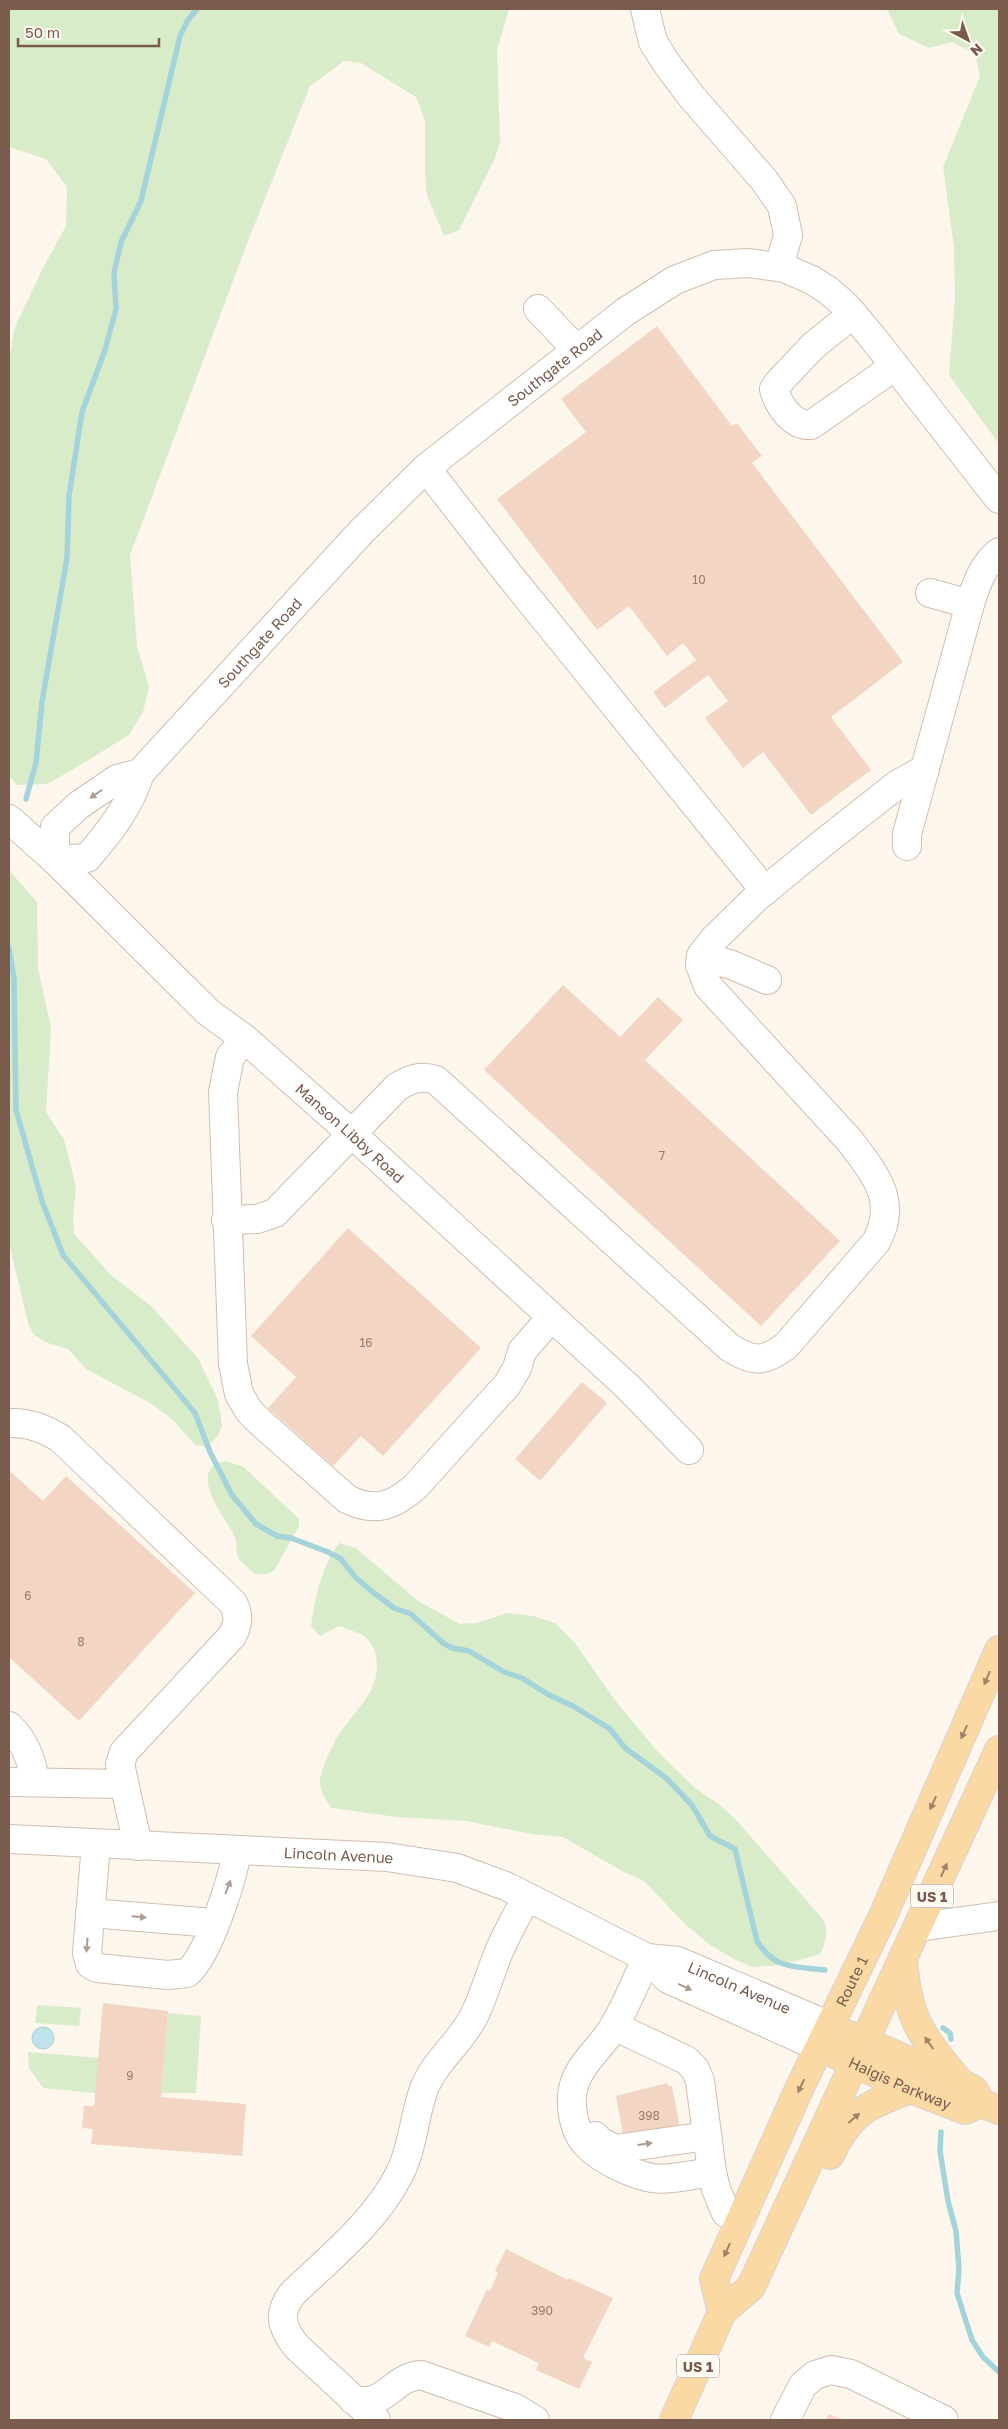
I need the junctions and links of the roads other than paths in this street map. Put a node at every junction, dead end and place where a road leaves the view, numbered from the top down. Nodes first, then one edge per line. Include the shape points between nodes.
1 (645, 9) edge
2 (779, 267) junction
3 (538, 309) dead end
4 (853, 314) junction
5 (576, 349) junction
6 (895, 366) junction
7 (426, 468) junction
8 (999, 499) edge
9 (999, 552) edge
10 (930, 593) dead end
11 (970, 604) junction
12 (925, 769) junction
13 (140, 773) junction
14 (9, 820) edge
15 (907, 846) dead end
16 (55, 860) junction
17 (765, 891) junction
18 (701, 956) junction
19 (767, 980) dead end
20 (245, 1039) junction
21 (351, 1133) junction
22 (226, 1220) junction
23 (552, 1318) junction
24 (9, 1422) edge
25 (689, 1450) dead end
26 (999, 1650) edge
27 (9, 1726) edge
28 (999, 1750) edge
29 (993, 1775) edge
30 (22, 1781) edge
31 (124, 1784) junction
32 (9, 1839) edge
33 (96, 1844) junction
34 (138, 1846) junction
35 (237, 1850) junction
36 (528, 1897) junction
37 (90, 1913) junction
38 (998, 1920) edge
39 (214, 1923) junction
40 (918, 1927) junction
41 (647, 1958) junction
42 (903, 1960) junction
43 (608, 2034) junction
44 (824, 2037) junction
45 (859, 2052) junction
46 (959, 2082) junction
47 (911, 2089) junction
48 (990, 2106) edge
49 (707, 2136) junction
50 (712, 2172) junction
51 (741, 2220) junction
52 (764, 2259) junction
53 (722, 2312) junction
54 (353, 2400) junction
55 (376, 2420) edge
56 (535, 2420) edge
57 (674, 2420) edge
58 (785, 2420) edge
59 (944, 2420) edge

1 - 2 street via 653,42 666,64 764,180 782,206 788,235
2 - 4 street, Southgate Road via 812,280
2 - 5 street, Southgate Road via 726,264 686,275 650,294
3 - 5 street
4 - 6 street, Southgate Road
4 - 6 street via 814,346 774,389 786,412 799,423 811,425
5 - 7 street, Southgate Road
6 - 8 street, Southgate Road
7 - 13 street, Southgate Road via 361,532
7 - 17 street
9 - 11 street via 979,576
10 - 11 street
11 - 12 street
12 - 15 street
12 - 17 street via 898,784
13 - 16 street, Southgate Road via 134,793 108,834 87,858
13 -> 16 street via 117,779 55,827
14 - 16 street, Manson Libby Road
16 - 20 street, Manson Libby Road via 208,1012
17 - 18 street via 714,939
18 - 19 street via 732,964
18 - 21 street via 700,965 708,986 850,1140 870,1168 885,1201 884,1228 876,1242 786,1346 775,1354 747,1358 730,1347 436,1080 415,1078 397,1087
20 - 21 street, Manson Libby Road
20 - 22 street via 230,1057 223,1092
21 - 22 street via 275,1213 257,1219
21 - 23 street, Manson Libby Road
22 - 23 street via 230,1345 239,1394 249,1412 356,1504 389,1504 415,1486 507,1385 522,1351
23 - 25 street, Manson Libby Road via 628,1387
24 - 31 street via 30,1424 60,1438 237,1610 238,1624 232,1636 124,1752 120,1764
26 -> 44 main road, Route 1 / US 1 via 882,1918
27 - 30 street via 32,1760
28 - 29 main road, US 1
40 -> 29 main road, US 1
30 - 31 street
31 - 34 street
32 - 33 street, Lincoln Avenue
33 - 34 street, Lincoln Avenue
33 - 37 street
34 - 35 street, Lincoln Avenue
35 - 36 street, Lincoln Avenue via 418,1860 469,1872
39 -> 35 street via 232,1879
36 - 41 street, Lincoln Avenue
36 - 54 street via 499,1951 475,2014 439,2062 424,2089 400,2173 354,2235 287,2300 284,2332
37 -> 39 street
37 -> 39 street via 87,1953 92,1966 168,1975 179,1975 193,1968
38 - 40 street
40 - 42 main road, US 1
41 - 43 street
41 - 44 street, Lincoln Avenue via 678,1961
42 - 45 main road, US 1
46 -> 42 main road via 915,2021 905,1989
43 - 49 street via 691,2064 700,2081
43 -> 49 street via 590,2069 584,2091 587,2122 601,2142 622,2149
43 - 50 street via 584,2065 574,2088 572,2112 581,2138 601,2157 654,2178
44 - 45 main road, Haigis Parkway
44 -> 51 main road, Route 1 / US 1
45 - 46 main road, Haigis Parkway
45 - 47 main road, Haigis Parkway
45 - 52 main road, US 1
46 - 48 main road, Haigis Parkway via 974,2090
47 - 48 main road, Haigis Parkway via 965,2110
52 -> 47 main road via 783,2249 844,2127 865,2110
49 - 50 street
50 - 51 street via 726,2213
51 -> 53 main road, Route 1 / US 1 via 714,2280
52 - 53 main road, US 1 via 751,2286
53 - 57 main road, US 1
54 - 55 street
54 - 56 street via 374,2402 404,2380 421,2375 515,2408
58 - 59 street via 803,2385 815,2375 831,2370 845,2372

